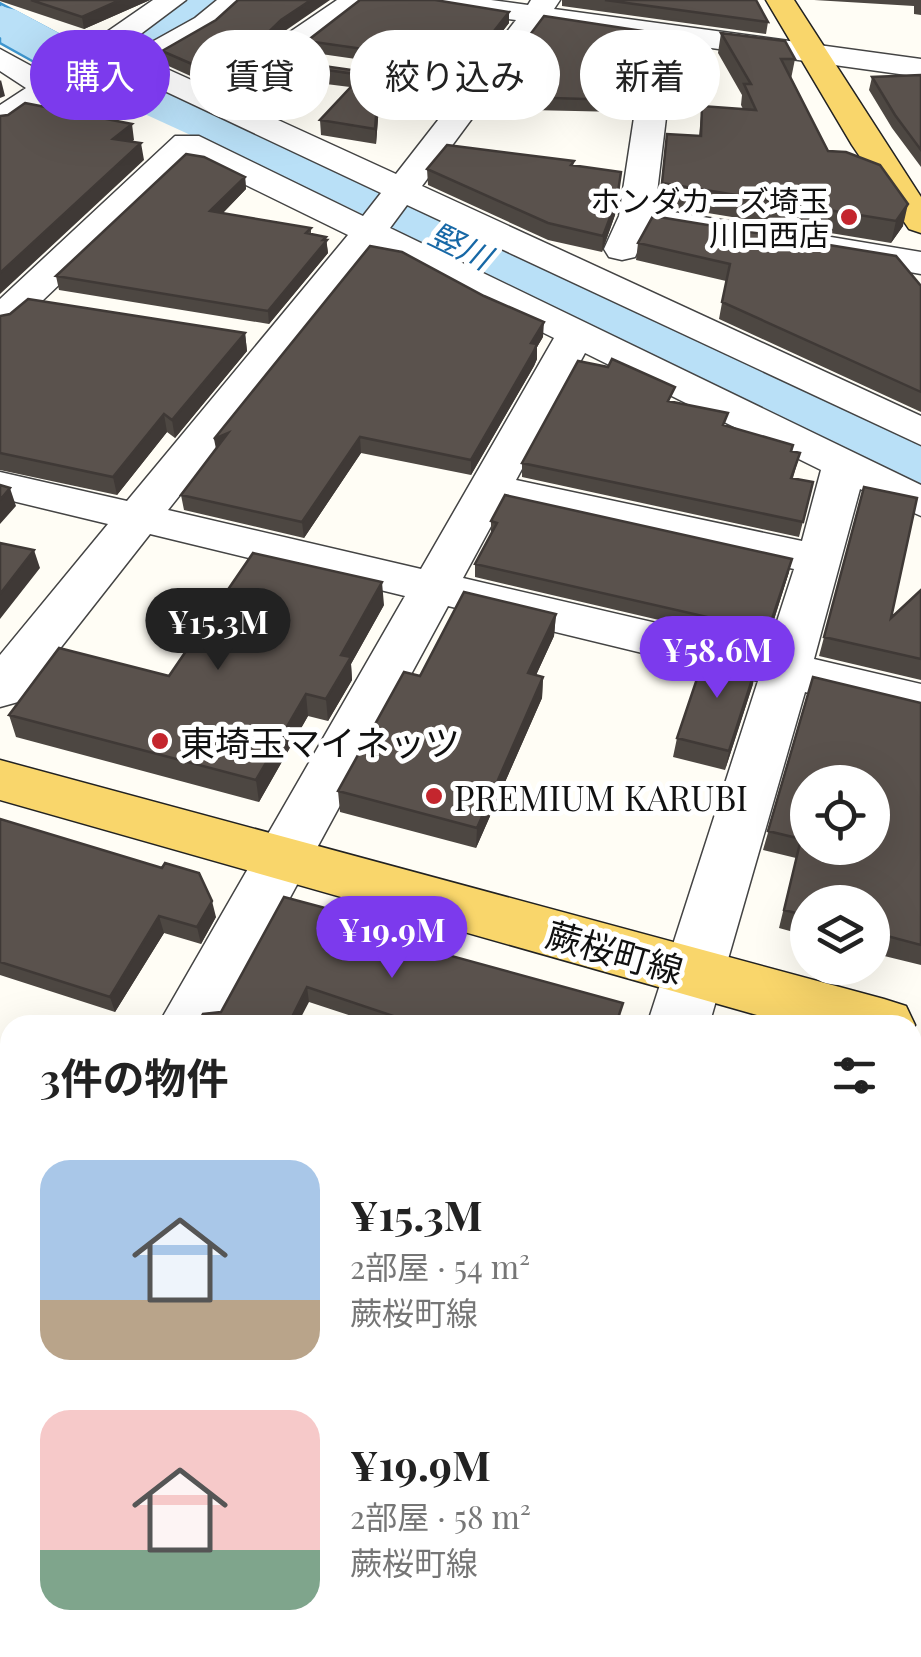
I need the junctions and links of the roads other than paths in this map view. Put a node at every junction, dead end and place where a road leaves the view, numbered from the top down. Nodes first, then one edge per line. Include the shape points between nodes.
1 (172, 0) edge
2 (234, 0) edge
3 (356, 0) edge
4 (430, 0) edge
5 (780, 0) edge
6 (542, 7) edge
7 (204, 24) junction
8 (141, 30) edge
9 (224, 30) edge
10 (304, 30) edge
11 (524, 30) edge
12 (652, 30) edge
13 (170, 36) edge
14 (720, 40) edge
15 (810, 52) junction
16 (0, 58) edge
17 (921, 68) edge
18 (30, 76) edge
19 (30, 98) edge
20 (0, 120) edge
21 (253, 120) edge
22 (454, 120) edge
23 (650, 120) edge
24 (398, 192) junction
25 (637, 216) junction
26 (921, 222) edge
27 (370, 231) junction
28 (750, 235) edge
29 (788, 241) edge
30 (921, 263) edge
31 (606, 285) junction
32 (28, 308) edge
33 (577, 332) junction
34 (921, 432) edge
35 (844, 464) junction
36 (0, 486) edge
37 (490, 488) junction
38 (921, 502) edge
39 (136, 518) junction
40 (820, 560) junction
41 (434, 589) junction
42 (786, 672) junction
43 (0, 689) edge
44 (921, 702) edge
45 (0, 780) edge
46 (284, 856) junction
47 (686, 999) edge
48 (196, 1015) edge
49 (808, 1015) edge

1 - 8 street
2 - 7 street
3 - 10 street
4 - 6 street
5 - 15 main road
6 - 11 street
6 - 12 street
7 - 9 street
7 - 13 street
14 - 15 street
15 - 17 street
15 - 26 main road
16 - 18 street
19 - 20 street
21 - 24 street
22 - 24 street
23 - 25 street
24 - 27 street
24 - 31 street
25 - 28 street
25 - 31 street
27 - 32 street via 186,143
27 - 33 street
27 - 39 street via 262,338
29 - 30 street
31 - 34 street
33 - 35 street
33 - 37 street
35 - 38 street
35 - 40 street
36 - 39 street
37 - 40 street
37 - 41 street
39 - 41 street
39 - 43 street
40 - 42 street
41 - 42 street
41 - 46 street
42 - 44 street
42 - 47 street
45 - 46 main road, 蕨桜町線
46 - 47 main road, 蕨桜町線
46 - 48 street
47 - 49 main road, 蕨桜町線

